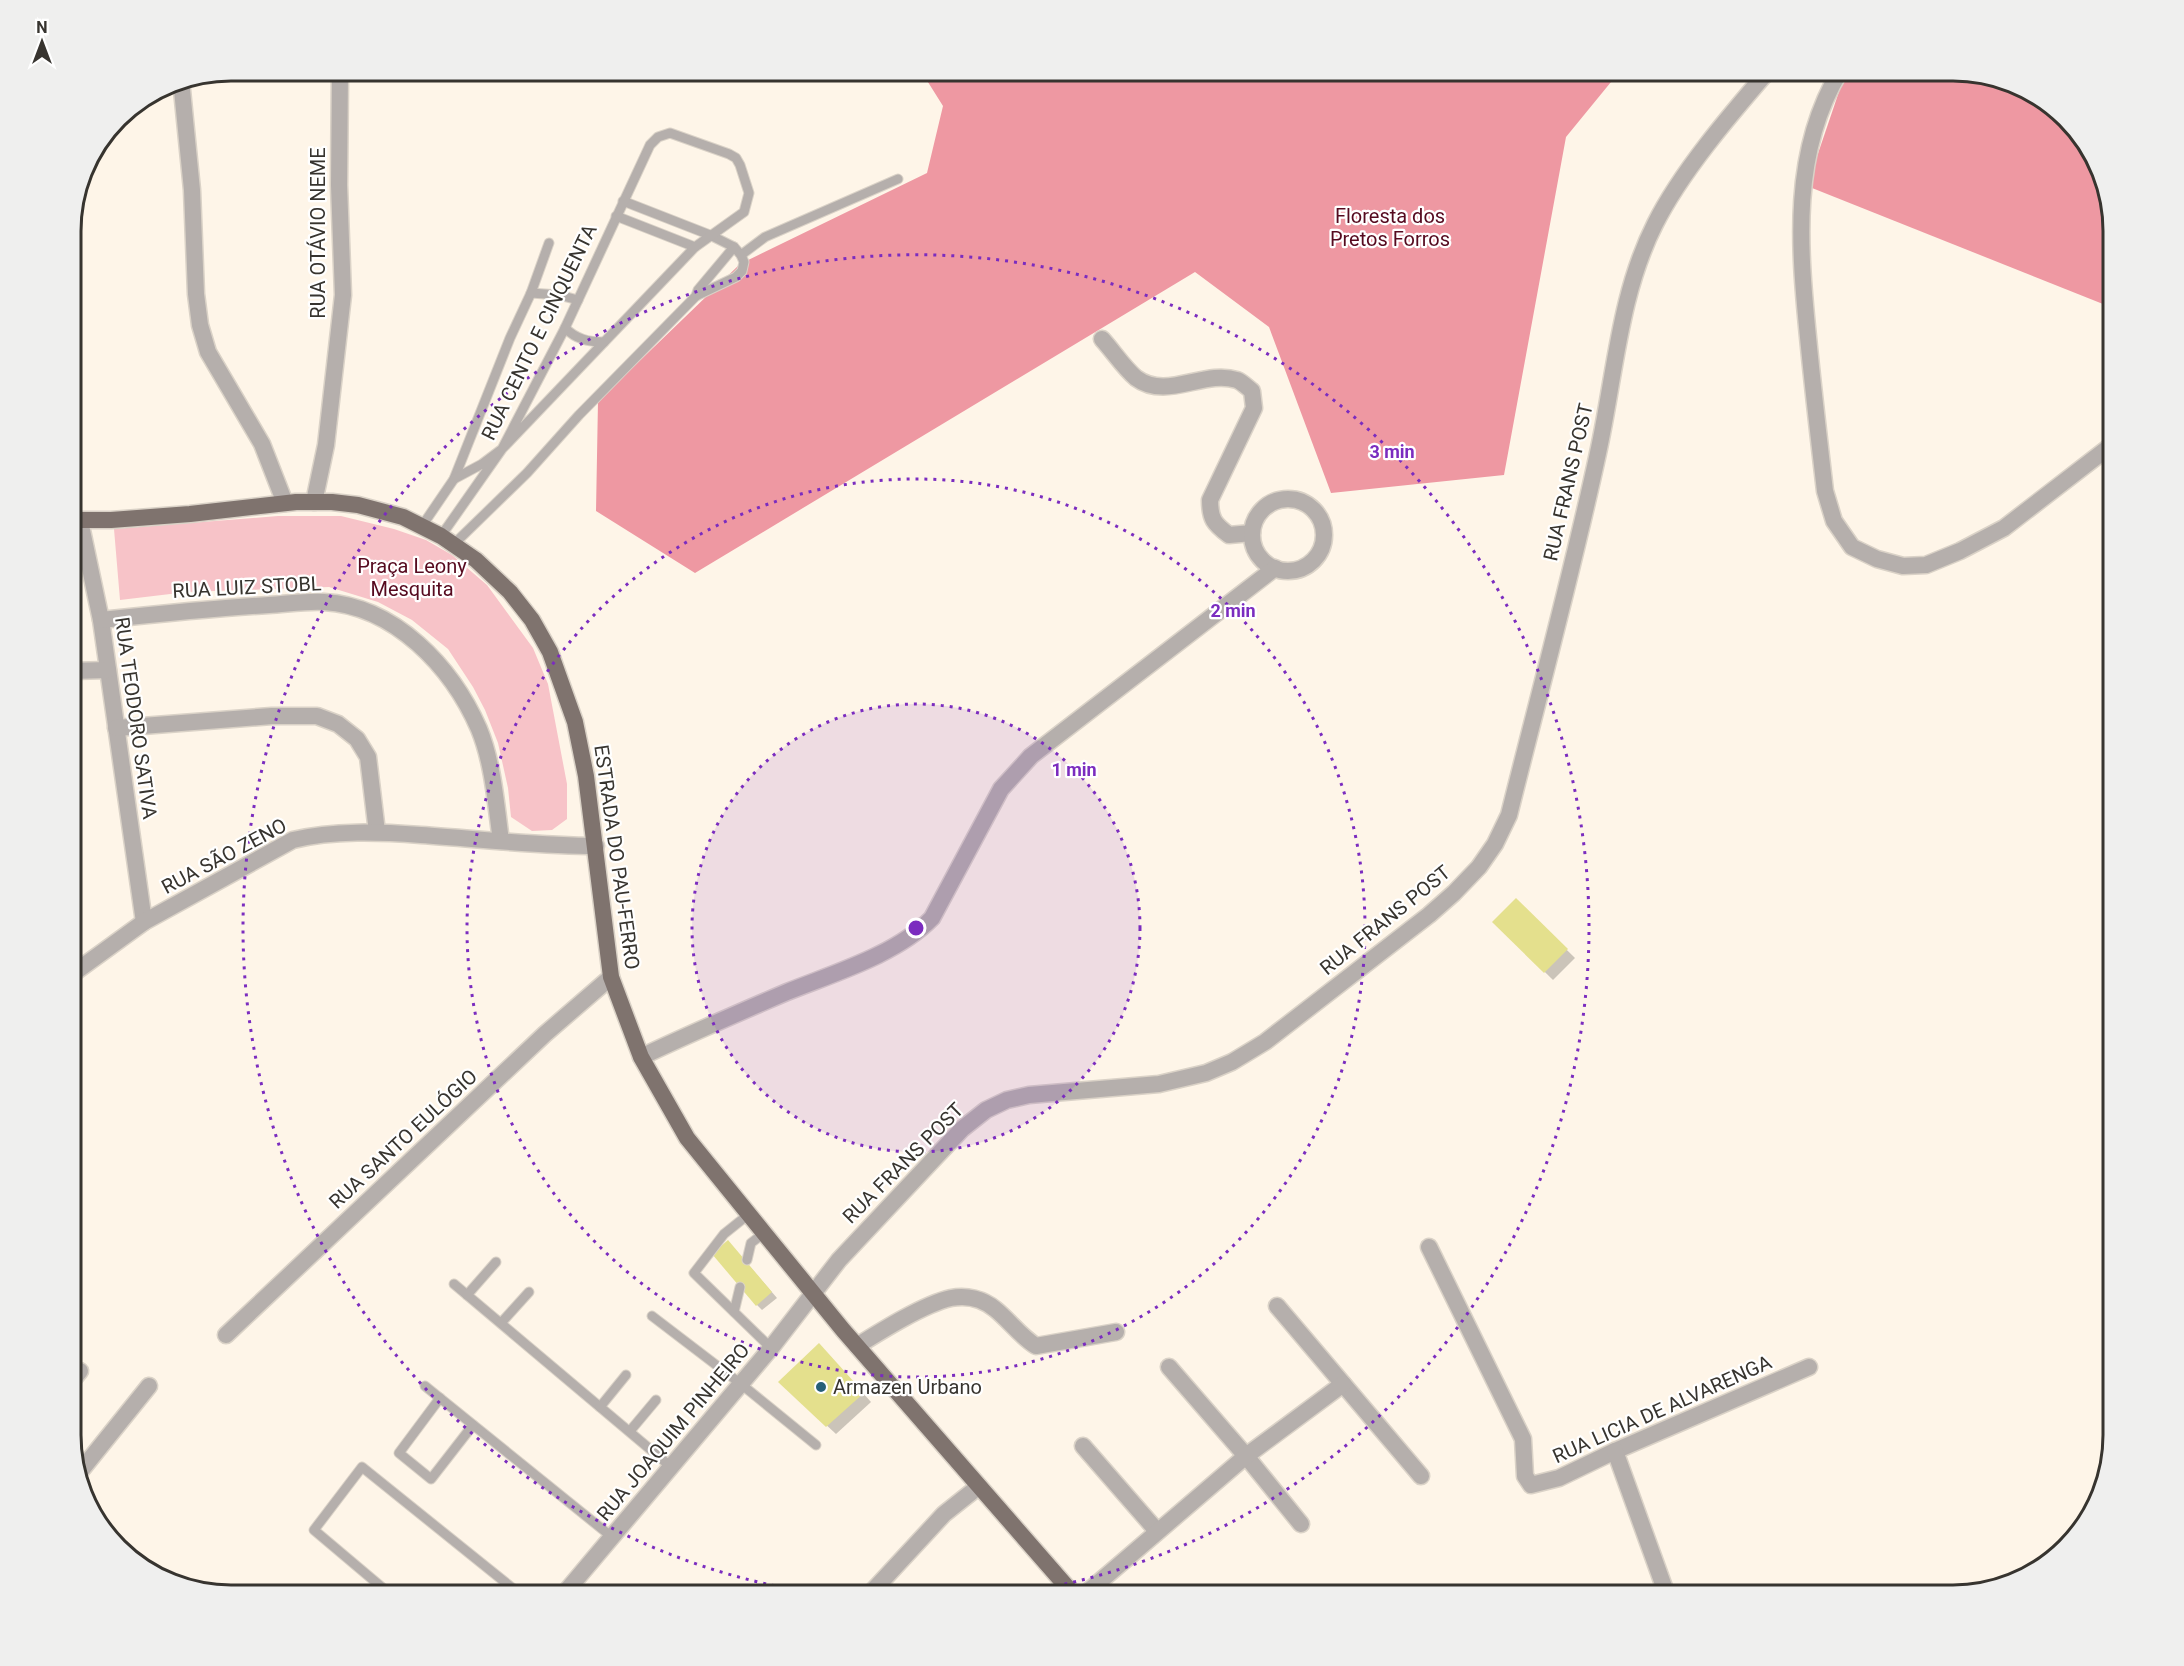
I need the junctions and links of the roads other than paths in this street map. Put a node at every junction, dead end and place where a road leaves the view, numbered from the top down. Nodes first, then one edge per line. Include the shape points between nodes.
1 (340, 81) edge
2 (1759, 81) edge
3 (1833, 81) edge
4 (183, 89) edge
5 (898, 179) dead end
6 (623, 201) junction
7 (616, 216) junction
8 (710, 235) junction
9 (549, 243) dead end
10 (695, 247) junction
11 (734, 247) junction
12 (741, 255) junction
13 (531, 293) junction
14 (696, 296) junction
15 (578, 300) junction
16 (565, 328) junction
17 (1102, 339) dead end
18 (604, 342) junction
19 (502, 449) junction
20 (2103, 452) edge
21 (454, 479) junction
22 (314, 502) junction
23 (285, 503) junction
24 (81, 520) edge
25 (422, 526) junction
26 (1252, 533) junction
27 (81, 540) edge
28 (448, 540) junction
29 (1275, 568) junction
30 (101, 620) junction
31 (108, 670) junction
32 (81, 671) edge
33 (116, 728) junction
34 (377, 832) junction
35 (501, 841) junction
36 (596, 846) junction
37 (144, 922) junction
38 (81, 968) edge
39 (612, 977) junction
40 (641, 1057) junction
41 (749, 1214) junction
42 (764, 1233) junction
43 (1429, 1247) dead end
44 (747, 1260) dead end
45 (495, 1262) dead end
46 (454, 1284) dead end
47 (740, 1287) dead end
48 (529, 1292) dead end
49 (813, 1293) junction
50 (467, 1295) junction
51 (1277, 1306) dead end
52 (734, 1312) junction
53 (652, 1316) dead end
54 (501, 1323) junction
55 (1116, 1332) dead end
56 (226, 1335) dead end
57 (857, 1346) junction
58 (771, 1348) junction
59 (1169, 1367) dead end
60 (1809, 1367) dead end
61 (626, 1375) dead end
62 (741, 1384) junction
63 (1343, 1384) junction
64 (149, 1386) dead end
65 (425, 1386) dead end
66 (440, 1398) junction
67 (656, 1400) dead end
68 (600, 1407) junction
69 (473, 1425) junction
70 (630, 1431) junction
71 (816, 1445) dead end
72 (1083, 1446) dead end
73 (1615, 1451) junction
74 (1246, 1456) junction
75 (84, 1466) edge
76 (670, 1466) junction
77 (1420, 1476) dead end
78 (978, 1487) junction
79 (1301, 1524) dead end
80 (1157, 1531) junction
81 (612, 1537) junction
82 (378, 1585) edge
83 (507, 1585) edge
84 (572, 1585) edge
85 (879, 1585) edge
86 (1058, 1585) edge
87 (1096, 1585) edge
88 (1663, 1585) edge

1 - 22 street, RUA OTÁVIO NEME via 343,295 326,445
2 - 49 street, RUA FRANS POST via 1678,186 1655,224 1629,288 1598,452 1509,815 1479,867 1429,915 1265,1042 1232,1062 1183,1080 1029,1095 986,1110 939,1153 838,1260
3 - 20 street via 1815,124 1800,213 1805,306 1825,492 1834,521 1852,547 1903,566 1926,565 2004,528
4 - 23 street via 200,325 208,352 262,444
5 - 12 lane via 765,237
6 - 7 lane, RUA CENTO E CINQUENTA
6 - 8 lane
6 - 8 lane, RUA CENTO E CINQUENTA via 650,145 658,137 670,133 729,154 740,165 749,193 744,212
7 - 10 lane
7 - 15 lane, RUA CENTO E CINQUENTA
8 - 10 lane
8 - 11 lane
9 - 13 lane
10 - 18 lane
11 - 12 lane
11 - 14 lane
12 - 14 lane via 742,271 736,277
13 - 15 lane via 559,294
13 - 21 lane
14 - 28 lane via 527,473
15 - 16 lane, RUA CENTO E CINQUENTA
16 - 18 lane via 581,339
16 - 19 lane, RUA CENTO E CINQUENTA
17 - 26 street via 1136,378 1154,386 1176,386 1216,376 1238,381 1252,391 1254,408 1210,500 1210,514 1229,535
18 - 19 lane
19 - 21 lane
19 - 28 lane, RUA CENTO E CINQUENTA
21 - 25 lane
22 - 23 main road, ESTRADA DO PAU-FERRO
22 - 25 main road, ESTRADA DO PAU-FERRO via 358,505
23 - 24 main road, ESTRADA DO PAU-FERRO via 190,514
25 - 28 main road, ESTRADA DO PAU-FERRO
26 - 29 street via 1258,554
26 - 29 street via 1259,512 1278,500 1300,501 1318,515 1324,536 1316,557 1297,569
27 - 30 street, RUA TEODORO SATIVA
28 - 36 main road, ESTRADA DO PAU-FERRO via 510,592 550,652 581,747
29 - 40 street via 1031,756 1001,789 932,918 922,929 877,955
30 - 31 street, RUA TEODORO SATIVA
30 - 35 street, RUA LUIZ STOBL via 175,611 325,602 363,610 398,628 434,657 479,729
31 - 32 street
31 - 33 street, RUA TEODORO SATIVA
33 - 34 street via 272,716 317,716 338,724 357,738 368,757
33 - 37 street, RUA TEODORO SATIVA
34 - 35 street, RUA SÃO ZENO
34 - 37 street, RUA SÃO ZENO via 293,840
35 - 36 street, RUA SÃO ZENO
36 - 39 main road, ESTRADA DO PAU-FERRO
37 - 38 street, RUA SÃO ZENO
39 - 40 main road, ESTRADA DO PAU-FERRO
39 - 56 street, RUA SANTO EULÓGIO via 545,1034
40 - 41 main road, ESTRADA DO PAU-FERRO via 687,1138
41 - 42 main road, ESTRADA DO PAU-FERRO
41 - 52 lane via 724,1233 694,1270
42 - 44 lane via 751,1243
42 - 49 main road, ESTRADA DO PAU-FERRO
43 - 73 street, RUA LICIA DE ALVARENGA via 1523,1439 1527,1481 1531,1485 1559,1478
45 - 50 lane
46 - 50 lane
47 - 52 lane
48 - 54 lane
49 - 57 main road, ESTRADA DO PAU-FERRO
49 - 58 street, RUA JOAQUIM PINHEIRO
50 - 54 lane
51 - 63 street
52 - 58 lane
53 - 62 lane
54 - 68 lane
55 - 57 street via 1036,1346 994,1308 962,1297 939,1302
57 - 78 main road, ESTRADA DO PAU-FERRO
58 - 62 street, RUA JOAQUIM PINHEIRO
59 - 74 street
60 - 73 street, RUA LICIA DE ALVARENGA
61 - 68 lane
62 - 71 lane
62 - 76 street, RUA JOAQUIM PINHEIRO
63 - 74 street
63 - 77 street
64 - 75 street
65 - 66 lane
66 - 69 lane
66 - 69 lane via 399,1454 431,1479
67 - 70 lane
68 - 70 lane
69 - 81 lane
70 - 76 lane
72 - 80 street
73 - 88 street
74 - 79 street
74 - 80 street
76 - 81 street, RUA JOAQUIM PINHEIRO
78 - 85 street via 944,1514
78 - 86 main road, ESTRADA DO PAU-FERRO
80 - 87 street
81 - 84 street, RUA JOAQUIM PINHEIRO
82 - 83 lane via 314,1530 362,1467

